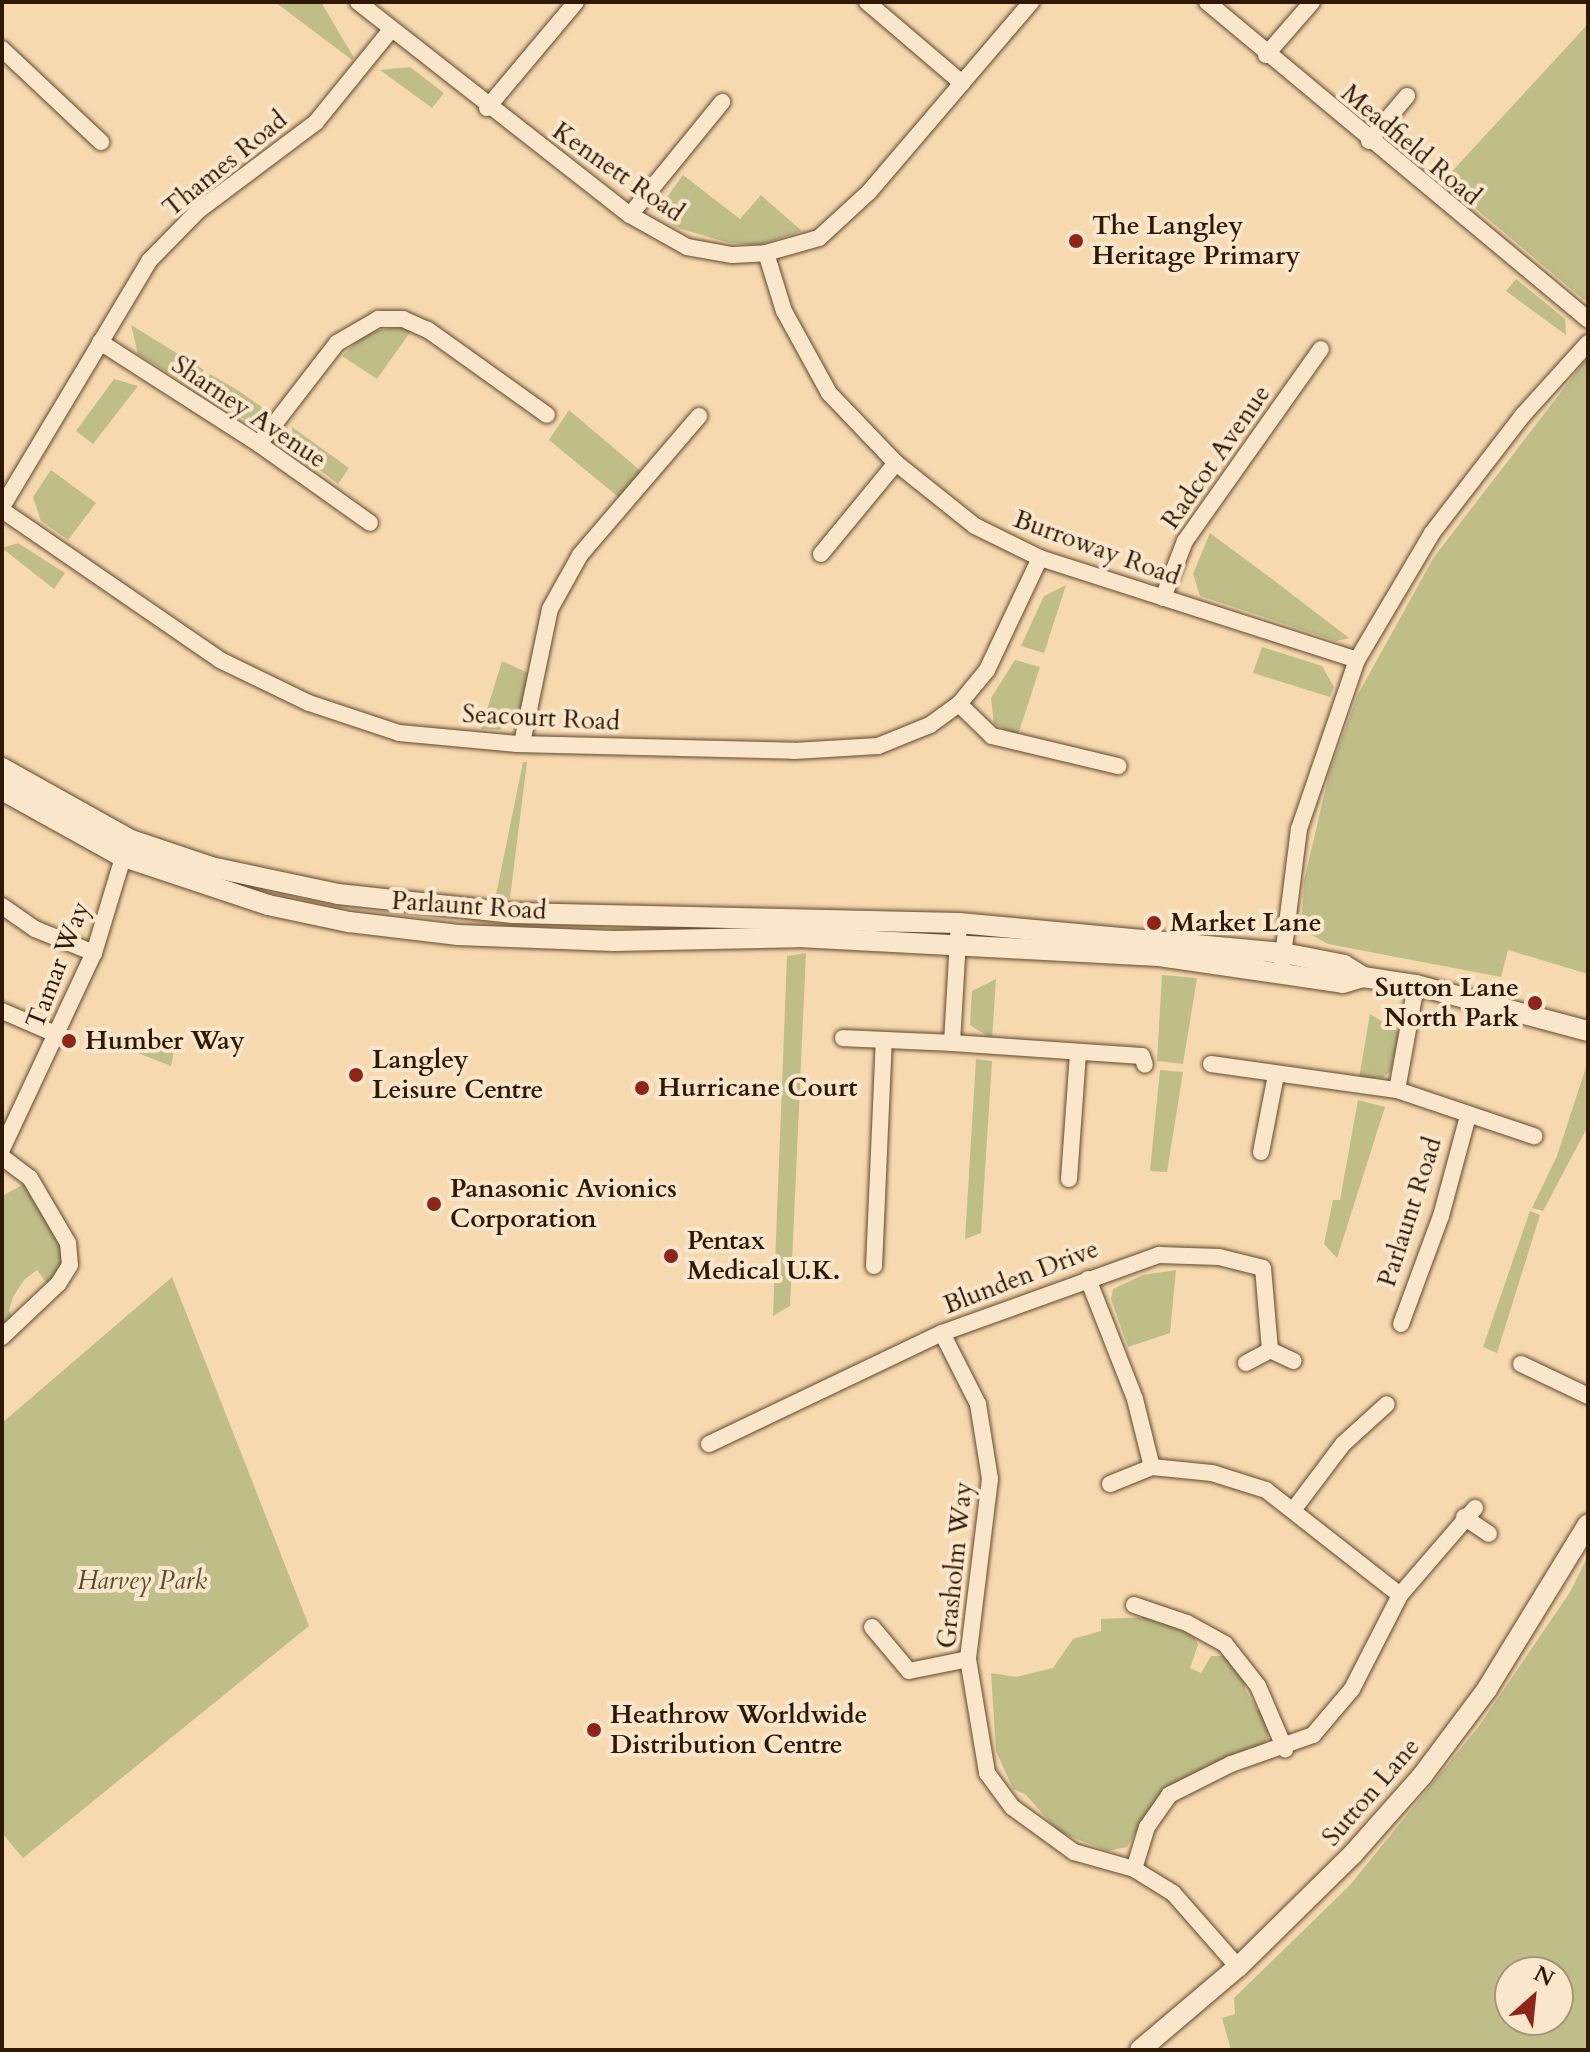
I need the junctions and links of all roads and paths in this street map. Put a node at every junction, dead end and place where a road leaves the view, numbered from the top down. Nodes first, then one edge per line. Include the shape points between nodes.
1 (358, 2) edge
2 (576, 2) edge
3 (867, 2) edge
4 (1031, 2) edge
5 (1207, 2) edge
6 (1312, 2) edge
7 (390, 31) junction
8 (2, 49) edge
9 (1266, 55) junction
10 (962, 83) junction
11 (1407, 96) dead end
12 (722, 102) dead end
13 (487, 108) junction
14 (1369, 141) junction
15 (101, 142) dead end
16 (630, 215) junction
17 (766, 253) junction
18 (1588, 320) edge
19 (100, 342) junction
20 (1588, 343) edge
21 (1321, 349) dead end
22 (547, 415) dead end
23 (699, 416) dead end
24 (259, 444) junction
25 (896, 463) junction
26 (2, 509) edge
27 (370, 523) dead end
28 (821, 554) dead end
29 (1040, 558) junction
30 (1163, 598) junction
31 (1357, 660) junction
32 (959, 704) junction
33 (522, 743) junction
34 (1118, 766) dead end
35 (2, 768) edge
36 (2, 790) edge
37 (126, 848) junction
38 (2, 906) edge
39 (960, 933) junction
40 (94, 953) junction
41 (1282, 962) junction
42 (1416, 985) junction
43 (2, 1011) edge
44 (1588, 1031) edge
45 (58, 1035) junction
46 (843, 1038) dead end
47 (884, 1041) junction
48 (952, 1043) junction
49 (1078, 1052) junction
50 (1211, 1064) dead end
51 (1145, 1065) dead end
52 (1276, 1075) junction
53 (1397, 1090) junction
54 (1468, 1116) junction
55 (8, 1122) edge
56 (1534, 1136) dead end
57 (2, 1149) edge
58 (1261, 1152) dead end
59 (2, 1157) edge
60 (1069, 1179) dead end
61 (874, 1266) dead end
62 (1088, 1279) junction
63 (1401, 1324) dead end
64 (942, 1333) junction
65 (2, 1337) edge
66 (1270, 1350) junction
67 (1294, 1361) dead end
68 (1246, 1363) dead end
69 (1521, 1364) dead end
70 (1588, 1396) edge
71 (1387, 1404) dead end
72 (709, 1444) dead end
73 (1152, 1467) junction
74 (1110, 1484) dead end
75 (1294, 1509) junction
76 (1588, 1524) edge
77 (1489, 1534) dead end
78 (1400, 1595) junction
79 (1134, 1605) dead end
80 (872, 1627) dead end
81 (968, 1659) junction
82 (1285, 1749) junction
83 (1134, 1869) junction
84 (1238, 1967) junction
85 (1140, 2050) edge

1 - 7 street, Kennett Road
2 - 13 street
3 - 10 street
4 - 10 street, Kennett Road
5 - 9 street, Meadfield Road
6 - 9 street
7 - 13 street, Kennett Road
7 - 19 street, Thames Road via 316,122 199,210 149,261
8 - 15 street
9 - 14 street, Meadfield Road
10 - 17 street, Kennett Road via 869,192 819,238
11 - 14 street
12 - 16 street
13 - 16 street, Kennett Road
14 - 18 street, Meadfield Road
16 - 17 street, Kennett Road via 687,247 732,255
17 - 25 street, Burroway Road via 784,311 829,393
19 - 24 street, Sharney Avenue
19 - 26 street, Thames Road
20 - 31 street via 1523,415 1432,533
21 - 30 street, Radcot Avenue via 1185,541
22 - 24 street via 428,330 403,319 378,319 337,343
23 - 33 street via 580,555 550,609
24 - 27 street, Sharney Avenue
25 - 28 street
25 - 29 street, Burroway Road via 975,526
26 - 33 street, Seacourt Road via 220,660 309,703 399,733
29 - 30 street, Burroway Road
29 - 32 street, Seacourt Road via 987,670
30 - 31 street, Burroway Road
31 - 41 street via 1299,829
32 - 33 street, Seacourt Road via 930,725 878,746 794,751
32 - 34 street via 992,736
35 - 37 street, Parlaunt Road
36 - 37 street, Parlaunt Road
37 - 39 street, Parlaunt Road via 271,882 499,911
37 - 40 street, Tamar Way
38 - 40 street via 35,929
39 - 41 street, Parlaunt Road via 1159,956
39 - 48 street
40 - 45 street, Tamar Way
41 - 42 street, Parlaunt Road via 1343,983 1363,977
42 - 44 street, Parlaunt Road
42 - 53 street
43 - 45 street
45 - 55 street, Tamar Way
46 - 47 street
47 - 48 street
47 - 61 street
48 - 49 street
49 - 51 street via 1142,1056
49 - 60 street
50 - 52 street, Parlaunt Road
52 - 53 street, Parlaunt Road
52 - 58 street
53 - 54 street, Parlaunt Road
54 - 56 street, Parlaunt Road
54 - 63 street, Parlaunt Road via 1441,1216
55 - 57 street, Tamar Way
59 - 65 street via 30,1178 68,1243 70,1265 41,1302
62 - 64 street, Blunden Drive
62 - 66 street, Blunden Drive via 1159,1255 1219,1257 1263,1268
62 - 73 street via 1135,1399
64 - 72 street, Blunden Drive
64 - 81 street, Grasholm Way via 978,1404 990,1479
66 - 67 street
66 - 68 street
69 - 70 street
71 - 75 street via 1343,1444
73 - 74 street
73 - 75 street via 1212,1473 1266,1490
75 - 78 street
76 - 84 street, Sutton Lane via 1487,1689 1422,1776 1353,1854
77 - 78 street via 1470,1512
78 - 82 street via 1352,1689 1313,1735
79 - 82 street via 1187,1623 1225,1644 1264,1697
80 - 81 street via 909,1671
81 - 83 street, Grasholm Way via 987,1773 1012,1807 1074,1852
82 - 83 street via 1231,1764 1169,1795 1147,1827
83 - 84 street, Grasholm Way via 1173,1893
84 - 85 street, Sutton Lane

